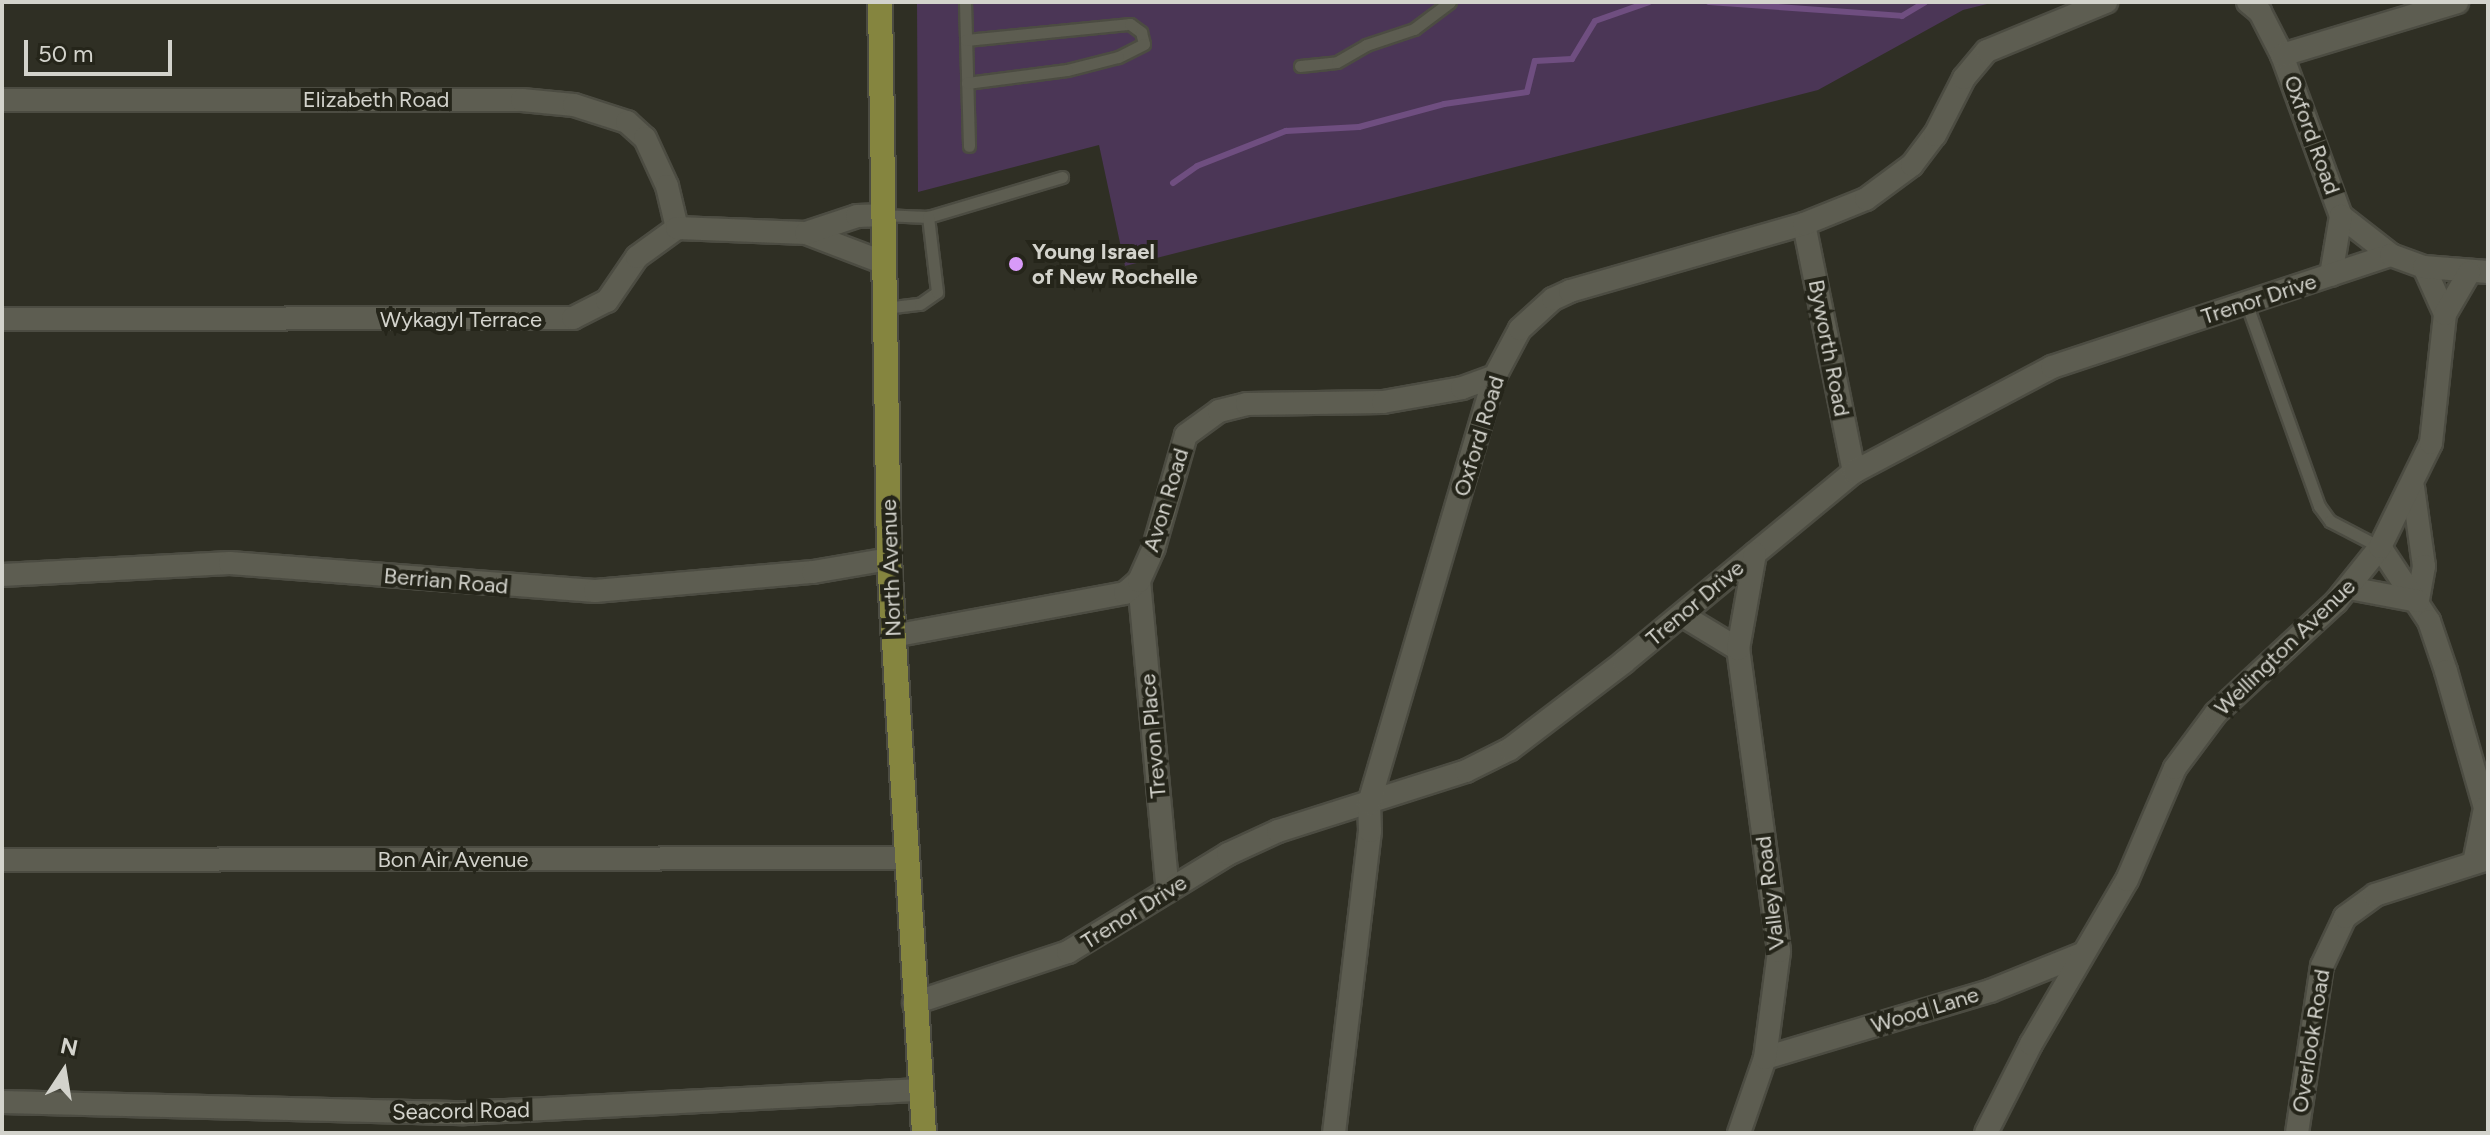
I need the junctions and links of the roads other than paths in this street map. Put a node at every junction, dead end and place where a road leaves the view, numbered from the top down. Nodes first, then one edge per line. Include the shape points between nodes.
1 (880, 2) edge
2 (965, 2) edge
3 (1450, 2) edge
4 (2106, 2) edge
5 (2248, 2) edge
6 (2457, 2) edge
7 (966, 40) junction
8 (2282, 55) junction
9 (1300, 66) dead end
10 (967, 83) junction
11 (2, 100) edge
12 (969, 146) dead end
13 (1062, 177) dead end
14 (880, 215) junction
15 (2341, 216) junction
16 (928, 217) junction
17 (1804, 224) junction
18 (677, 228) junction
19 (806, 233) junction
20 (2391, 255) junction
21 (882, 262) junction
22 (2424, 267) junction
23 (2478, 273) edge
24 (2331, 275) junction
25 (2247, 305) junction
26 (885, 309) junction
27 (2445, 314) junction
28 (2, 319) edge
29 (1495, 376) junction
30 (1854, 472) junction
31 (2413, 487) junction
32 (2380, 547) junction
33 (1755, 554) junction
34 (889, 559) junction
35 (2, 575) edge
36 (1139, 581) junction
37 (2349, 588) junction
38 (2418, 601) junction
39 (1682, 615) junction
40 (893, 636) junction
41 (1738, 649) junction
42 (1369, 803) junction
43 (2487, 809) edge
44 (903, 858) junction
45 (2, 860) edge
46 (2481, 861) edge
47 (1168, 891) junction
48 (2082, 954) junction
49 (914, 1003) junction
50 (1765, 1058) junction
51 (920, 1090) junction
52 (2, 1102) edge
53 (924, 1133) edge
54 (1334, 1133) edge
55 (1739, 1133) edge
56 (1986, 1133) edge
57 (2297, 1133) edge

1 - 14 main road, North Avenue
2 - 7 lane
3 - 9 lane via 1414,29 1366,45 1337,62
4 - 17 street, Oxford Road via 1987,51 1964,78 1935,135 1912,165 1866,199
5 - 8 street, Oxford Road via 2260,12
6 - 8 street, Oxford Road
7 - 10 lane
7 - 10 lane via 1130,24 1141,32 1144,44 1067,70
8 - 15 street, Oxford Road
10 - 12 lane
11 - 18 street, Elizabeth Road via 522,100 574,105 627,122 645,138 667,186
13 - 16 lane
14 - 16 lane
14 - 19 street via 857,216
14 - 21 main road, North Avenue
15 - 20 street, Oxford Road
15 - 24 street, Oxford Road
16 - 26 lane via 937,292 920,304
17 - 29 street, Oxford Road via 1553,299 1520,329
17 - 30 street, Byworth Road
18 - 19 street
18 - 28 street, Wykagyl Terrace via 637,257 607,301 573,318
19 - 21 street
20 - 22 street
20 - 24 street, Trenor Drive
21 - 26 main road, North Avenue
22 - 23 street
22 - 27 street, Wellington Avenue
23 - 27 street, Wellington Avenue
24 - 25 street, Trenor Drive
25 - 30 street, Trenor Drive via 2052,367
25 - 32 lane via 2319,506 2330,521
26 - 34 main road, North Avenue
27 - 31 street, Wellington Avenue via 2436,419
29 - 36 street, Avon Road via 1462,388 1383,402 1247,404 1219,411 1186,435
29 - 42 street, Oxford Road
30 - 33 street, Trenor Drive
31 - 32 street, Wellington Avenue
31 - 38 street via 2424,566
32 - 37 street, Wellington Avenue
32 - 38 street
33 - 39 street, Trenor Drive
33 - 41 street, Valley Road
34 - 35 street, Berrian Road via 813,572 595,591 230,563
34 - 40 main road, North Avenue
36 - 40 street, Avon Road via 1113,598
36 - 47 street, Trevon Place
37 - 38 street
37 - 48 street, Wellington Avenue via 2216,713 2175,768 2127,880
38 - 43 street via 2446,671
39 - 41 street
39 - 42 street, Trenor Drive via 1510,749 1466,771
40 - 44 main road, North Avenue
41 - 50 street, Valley Road via 1779,951
42 - 47 street, Trenor Drive via 1278,831
42 - 54 street, Oxford Road
43 - 46 street
44 - 45 street, Bon Air Avenue
44 - 49 main road, North Avenue
46 - 57 street, Overlook Road via 2375,895 2345,917 2322,966
47 - 49 street, Trenor Drive via 1068,952
48 - 50 street, Wood Lane via 1990,991
48 - 56 street, Wellington Avenue
49 - 51 main road, North Avenue
50 - 55 street, Valley Road
51 - 52 street, Seacord Road via 464,1113
51 - 53 main road, North Avenue

